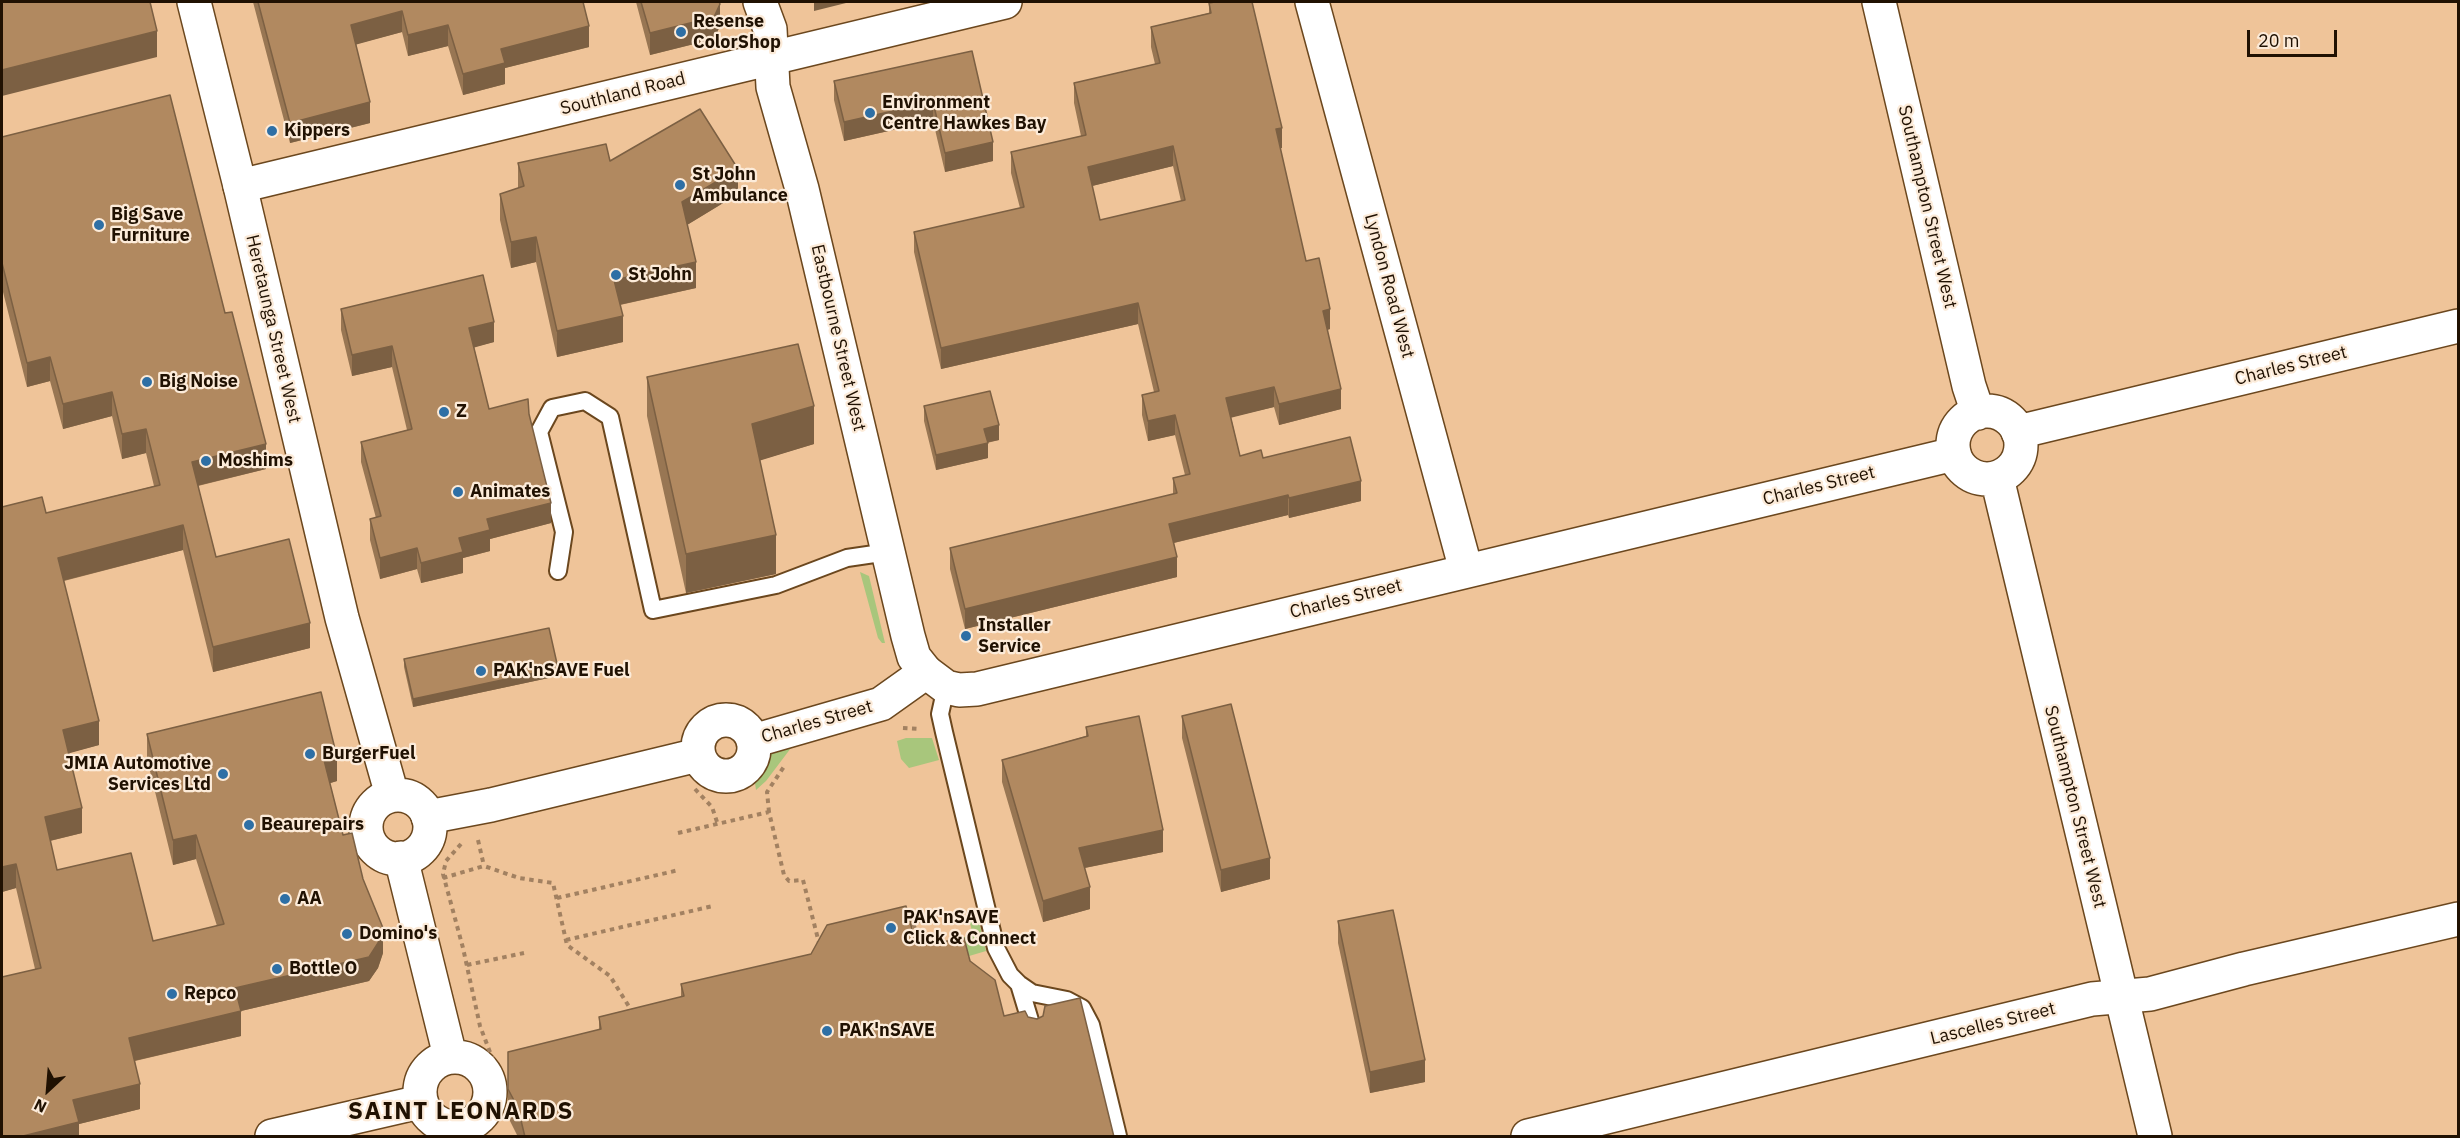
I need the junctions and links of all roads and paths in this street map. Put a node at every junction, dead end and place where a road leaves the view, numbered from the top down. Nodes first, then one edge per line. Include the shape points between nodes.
1 (194, 2) edge
2 (760, 2) edge
3 (1005, 2) edge
4 (1312, 2) edge
5 (1879, 2) edge
6 (770, 58) junction
7 (240, 186) junction
8 (2458, 326) edge
9 (1978, 413) junction
10 (2018, 432) junction
11 (1954, 454) junction
12 (1997, 478) junction
13 (888, 552) junction
14 (1466, 570) junction
15 (558, 571) dead end
16 (936, 679) junction
17 (688, 786) dead end
18 (392, 795) junction
19 (428, 817) junction
20 (718, 825) junction
21 (678, 833) dead end
22 (401, 858) junction
23 (484, 866) junction
24 (679, 870) dead end
25 (443, 878) junction
26 (556, 898) junction
27 (713, 906) dead end
28 (938, 918) dead end
29 (2458, 919) edge
30 (904, 923) edge
31 (913, 924) junction
32 (566, 940) junction
33 (921, 941) edge
34 (820, 944) edge
35 (524, 953) dead end
36 (467, 965) junction
37 (1019, 984) junction
38 (2121, 997) junction
39 (627, 1018) edge
40 (1035, 1037) edge
41 (450, 1056) junction
42 (503, 1088) junction
43 (420, 1102) junction
44 (460, 1132) edge
45 (272, 1137) edge
46 (1118, 1137) edge
47 (1528, 1137) edge
48 (2155, 1137) edge

1 - 7 street, Heretaunga Street West
2 - 6 street, Eastbourne Street West via 770,29
3 - 6 street, Southland Road
4 - 14 street, Lyndon Road West
5 - 9 street, Southampton Street West
6 - 7 street, Southland Road
6 - 13 street, Eastbourne Street West via 773,87 802,189
7 - 18 street, Heretaunga Street West via 342,618
8 - 10 street, Charles Street
9 - 10 street via 1999,414
9 - 11 street via 1968,417 1955,433
10 - 12 street via 2019,457 2014,466
11 - 12 street via 1958,464 1975,477
11 - 14 street, Charles Street
12 - 38 street, Southampton Street West
13 - 15 lane via 847,558 776,585 653,610 610,417 585,401 552,408 539,432 564,532
13 - 16 street, Eastbourne Street West via 914,657
14 - 16 street, Charles Street via 977,689 960,690
16 - 19 street, Charles Street via 881,704 753,741 737,723 719,721 703,731 698,756
16 - 37 lane via 944,732 996,948
17 - 20 path via 706,799
18 - 19 street via 411,798
18 - 22 street via 381,800 368,815 367,836 379,852
19 - 22 street via 425,844
20 - 21 path
20 - 34 path via 769,812 784,875 789,881 803,879
22 - 41 street
23 - 25 path
23 - 25 path via 480,837 460,845 446,861
23 - 26 path via 519,878 553,883
24 - 26 path
25 - 36 path
26 - 32 path
27 - 32 path
28 - 31 path
29 - 38 street, Lascelles Street via 2150,994
30 - 31 path
31 - 33 path
32 - 39 path via 567,945 610,976 634,1016
35 - 36 path
36 - 42 path via 482,1031
37 - 40 lane
37 - 46 lane via 1032,993 1067,1000 1082,1008 1091,1025
38 - 47 street, Lascelles Street via 2092,999
38 - 48 street, Southampton Street West
41 - 42 street via 469,1060 481,1068 489,1082
41 - 43 street via 426,1070 419,1086
42 - 44 street
43 - 44 street via 432,1119
43 - 45 street

